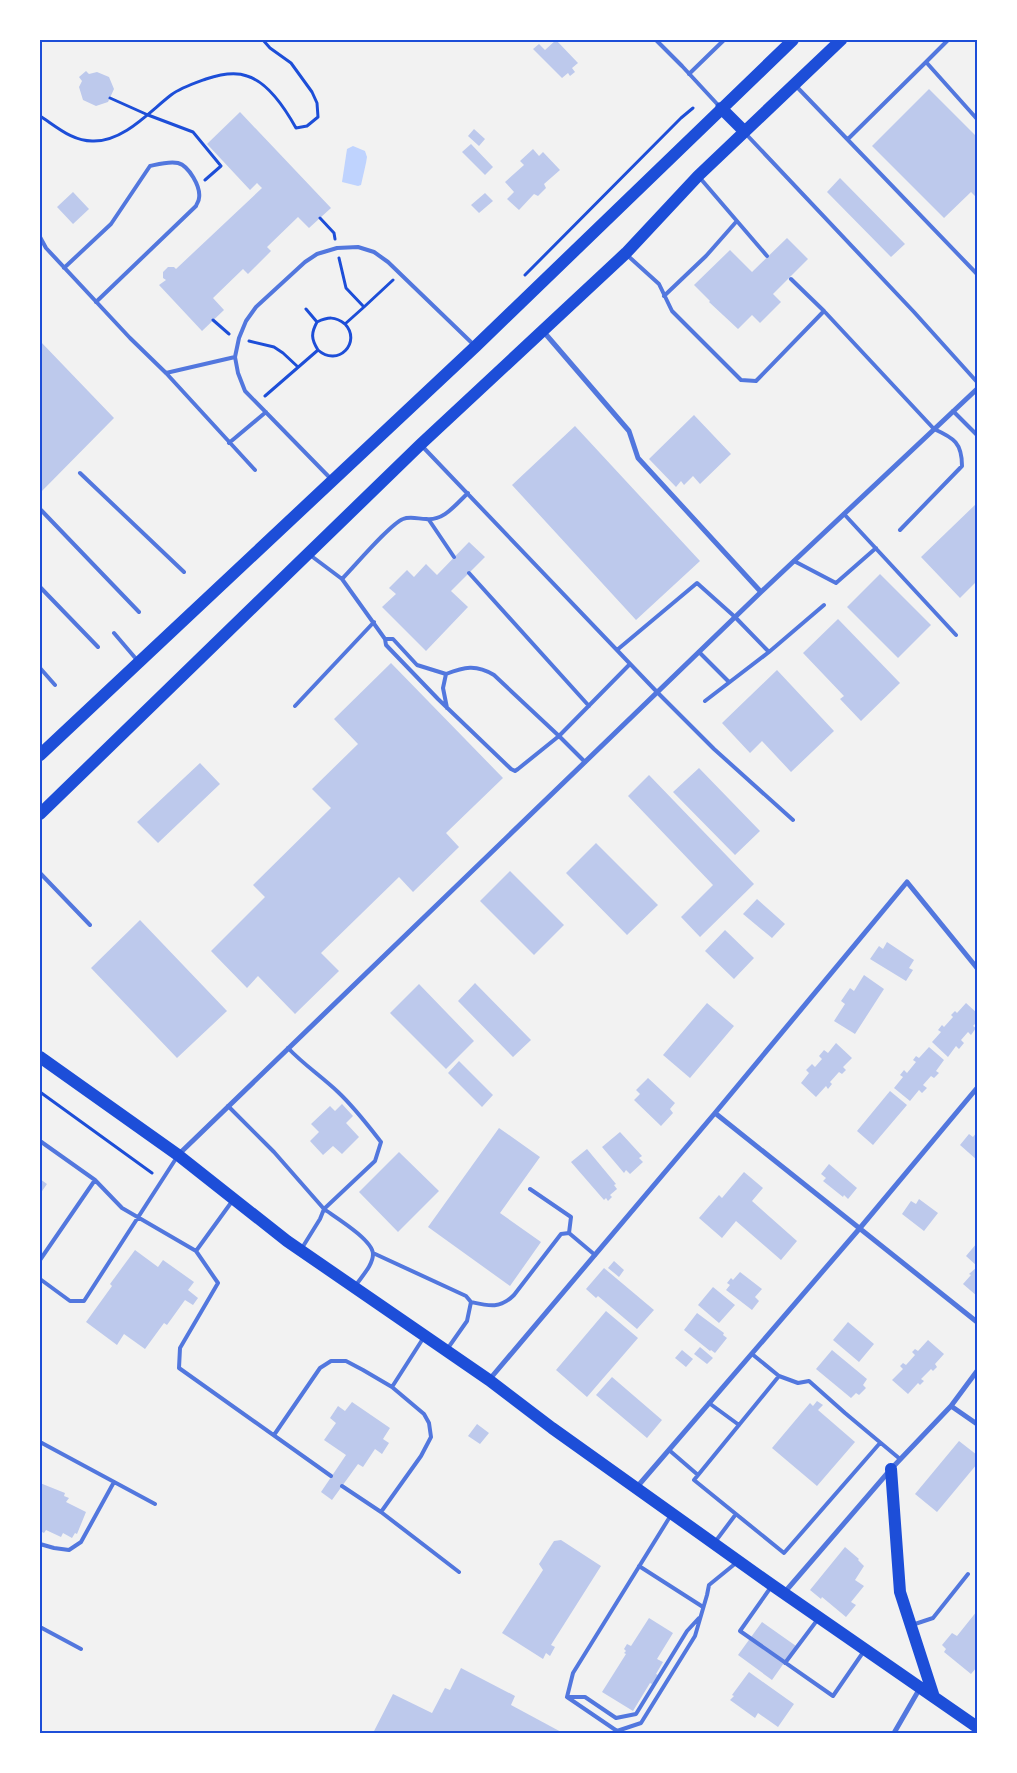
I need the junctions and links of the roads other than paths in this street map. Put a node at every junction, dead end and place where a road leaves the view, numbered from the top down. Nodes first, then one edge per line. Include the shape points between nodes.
1 (656, 40) edge
2 (724, 40) edge
3 (793, 40) edge
4 (842, 40) edge
5 (948, 40) edge
6 (926, 62) junction
7 (689, 74) junction
8 (795, 84) junction
9 (721, 108) junction
10 (977, 119) edge
11 (744, 131) junction
12 (848, 140) junction
13 (698, 176) junction
14 (736, 222) junction
15 (40, 237) edge
16 (626, 253) junction
17 (767, 256) dead end
18 (64, 268) junction
19 (977, 274) edge
20 (791, 279) dead end
21 (664, 296) junction
22 (96, 302) junction
23 (824, 311) junction
24 (543, 331) junction
25 (476, 346) junction
26 (234, 357) junction
27 (166, 373) junction
28 (977, 382) edge
29 (977, 389) edge
30 (953, 411) junction
31 (266, 412) junction
32 (934, 429) junction
33 (977, 435) edge
34 (229, 444) junction
35 (421, 444) junction
36 (255, 470) dead end
37 (80, 473) dead end
38 (332, 480) junction
39 (468, 493) junction
40 (41, 510) edge
41 (844, 514) junction
42 (429, 520) junction
43 (900, 530) dead end
44 (876, 548) junction
45 (309, 553) junction
46 (454, 557) dead end
47 (794, 561) junction
48 (184, 572) dead end
49 (469, 573) dead end
50 (342, 579) junction
51 (40, 587) edge
52 (761, 592) junction
53 (824, 605) dead end
54 (139, 612) dead end
55 (735, 617) junction
56 (374, 622) junction
57 (114, 633) dead end
58 (956, 635) dead end
59 (385, 639) junction
60 (98, 647) dead end
61 (617, 650) junction
62 (699, 652) junction
63 (769, 652) junction
64 (139, 662) junction
65 (630, 664) junction
66 (40, 668) edge
67 (446, 674) junction
68 (729, 682) junction
69 (55, 685) dead end
70 (657, 692) junction
71 (705, 701) dead end
72 (295, 706) dead end
73 (589, 706) junction
74 (447, 708) junction
75 (559, 736) junction
76 (40, 755) edge
77 (585, 762) junction
78 (40, 814) edge
79 (793, 820) dead end
80 (40, 873) edge
81 (90, 925) dead end
82 (977, 968) edge
83 (288, 1048) junction
84 (40, 1056) edge
85 (977, 1088) edge
86 (228, 1106) junction
87 (715, 1113) junction
88 (40, 1141) edge
89 (178, 1155) junction
90 (96, 1180) junction
91 (530, 1189) dead end
92 (234, 1199) junction
93 (324, 1209) junction
94 (139, 1218) junction
95 (860, 1228) junction
96 (569, 1233) junction
97 (301, 1250) junction
98 (196, 1251) junction
99 (373, 1253) junction
100 (595, 1255) junction
101 (40, 1260) edge
102 (40, 1279) edge
103 (355, 1287) junction
104 (470, 1302) junction
105 (977, 1322) edge
106 (425, 1335) junction
107 (446, 1350) junction
108 (752, 1354) junction
109 (977, 1372) edge
110 (779, 1376) junction
111 (489, 1380) junction
112 (392, 1387) junction
113 (710, 1403) junction
114 (951, 1406) junction
115 (977, 1424) edge
116 (739, 1425) junction
117 (274, 1435) junction
118 (40, 1442) edge
119 (880, 1443) junction
120 (669, 1450) junction
121 (900, 1459) junction
122 (891, 1469) junction
123 (698, 1475) junction
124 (331, 1476) dead end
125 (114, 1482) junction
126 (342, 1486) dead end
127 (637, 1487) junction
128 (155, 1504) dead end
129 (381, 1512) junction
130 (672, 1513) junction
131 (736, 1514) junction
132 (714, 1543) junction
133 (40, 1544) edge
134 (739, 1561) junction
135 (639, 1566) junction
136 (459, 1572) dead end
137 (968, 1574) dead end
138 (772, 1585) junction
139 (784, 1593) junction
140 (704, 1607) junction
141 (700, 1617) junction
142 (819, 1618) junction
143 (910, 1626) junction
144 (40, 1627) edge
145 (81, 1649) dead end
146 (865, 1650) junction
147 (785, 1663) junction
148 (920, 1687) junction
149 (567, 1697) junction
150 (934, 1697) junction
151 (977, 1727) edge
152 (894, 1733) edge

1 - 7 lane
2 - 7 lane
3 - 9 main road
4 - 8 main road
5 - 6 lane
6 - 10 lane
6 - 12 lane
7 - 9 lane
8 - 11 main road
8 - 12 lane
9 - 11 main road
9 - 25 main road
11 - 13 main road
11 - 28 lane
12 - 19 lane
13 - 14 lane
13 - 16 main road
14 - 17 lane
14 - 21 lane
15 - 18 lane
16 - 21 lane via 659,284
16 - 24 main road
18 - 22 lane
18 - 22 lane via 111,224 150,166 179,163 192,174 199,198 196,206
20 - 23 lane
21 - 23 lane via 672,311 741,380 756,380
22 - 27 lane
23 - 32 lane
24 - 35 main road
24 - 52 street via 629,431 638,458
25 - 26 lane via 388,262 374,252 358,247 337,248 317,254 305,262 256,307 246,321
25 - 38 main road
26 - 27 lane
26 - 31 lane via 245,390
27 - 34 lane
29 - 30 street
30 - 32 street
30 - 33 lane
31 - 34 lane
31 - 38 lane
32 - 41 street
32 - 43 lane via 954,440 962,452 962,466
34 - 36 lane
35 - 39 lane
35 - 45 main road
37 - 48 lane
38 - 64 main road
39 - 42 lane via 441,518
39 - 61 lane
40 - 54 lane
41 - 44 lane
41 - 47 street
42 - 46 lane
42 - 50 lane via 403,519
44 - 47 lane via 836,583
44 - 58 lane
45 - 50 lane
45 - 78 main road
47 - 52 street
49 - 73 lane
50 - 56 lane
51 - 60 lane
52 - 55 street
53 - 63 lane
55 - 61 lane via 697,583
55 - 62 street
55 - 63 lane
56 - 59 lane
56 - 72 lane
57 - 64 lane
59 - 67 lane via 392,639 417,665
59 - 74 lane via 386,645
61 - 65 lane
62 - 68 lane
62 - 70 street
63 - 68 lane
64 - 76 main road
65 - 70 lane
65 - 73 lane
66 - 69 lane
67 - 74 lane via 442,688
67 - 75 lane via 472,667 494,675
68 - 71 lane
70 - 77 street
70 - 79 lane
73 - 75 lane
74 - 75 lane via 514,771
75 - 77 lane
77 - 83 street
80 - 81 lane
82 - 87 street via 907,882
83 - 86 street
83 - 93 lane via 354,1107 381,1142 375,1161
84 - 89 main road
85 - 95 street
86 - 89 street
86 - 93 lane
87 - 95 street
87 - 100 street
88 - 90 lane
89 - 92 main road
89 - 94 lane
90 - 94 lane via 122,1208
90 - 101 lane
91 - 96 lane via 570,1217
92 - 97 main road
92 - 98 lane
93 - 97 lane
93 - 99 lane via 369,1243
94 - 98 lane
94 - 102 lane via 84,1301 70,1301
95 - 105 street
95 - 108 street
96 - 100 lane
96 - 104 lane via 561,1234 506,1303 496,1306
97 - 103 main road
98 - 117 lane via 218,1283 180,1348 179,1368
99 - 103 lane via 371,1263
99 - 104 lane via 454,1289
100 - 111 street
103 - 106 main road
104 - 107 lane via 467,1321
106 - 107 main road
106 - 112 lane
107 - 111 main road
108 - 110 lane
108 - 113 street
109 - 114 street
110 - 116 lane
110 - 119 lane via 798,1382 809,1381
111 - 127 main road
112 - 117 lane via 346,1361 331,1361 320,1368
112 - 129 lane via 424,1414 431,1437
113 - 116 lane
113 - 120 street
114 - 115 street
114 - 121 street
116 - 123 lane
117 - 124 lane
118 - 125 lane
119 - 121 lane
119 - 131 lane via 784,1553
120 - 123 lane
120 - 127 street
121 - 122 street
122 - 139 street
122 - 143 main road via 900,1592
123 - 131 lane via 694,1480
125 - 128 lane
125 - 133 lane via 81,1542 68,1550
126 - 129 lane
127 - 130 main road
129 - 136 lane
130 - 132 main road
130 - 135 lane
131 - 132 lane
132 - 134 main road
134 - 138 main road
134 - 140 lane via 709,1585
135 - 140 lane
135 - 149 lane via 573,1672
137 - 143 lane via 932,1618
138 - 139 main road
138 - 147 lane via 740,1630
139 - 142 main road
140 - 141 lane
141 - 149 lane via 687,1631 636,1714 616,1718 585,1698
141 - 149 lane via 695,1636 641,1723 617,1731
142 - 146 main road
142 - 147 lane
143 - 150 main road
144 - 145 lane
146 - 147 lane via 832,1696
146 - 148 main road
148 - 150 main road
148 - 152 street
150 - 151 main road

